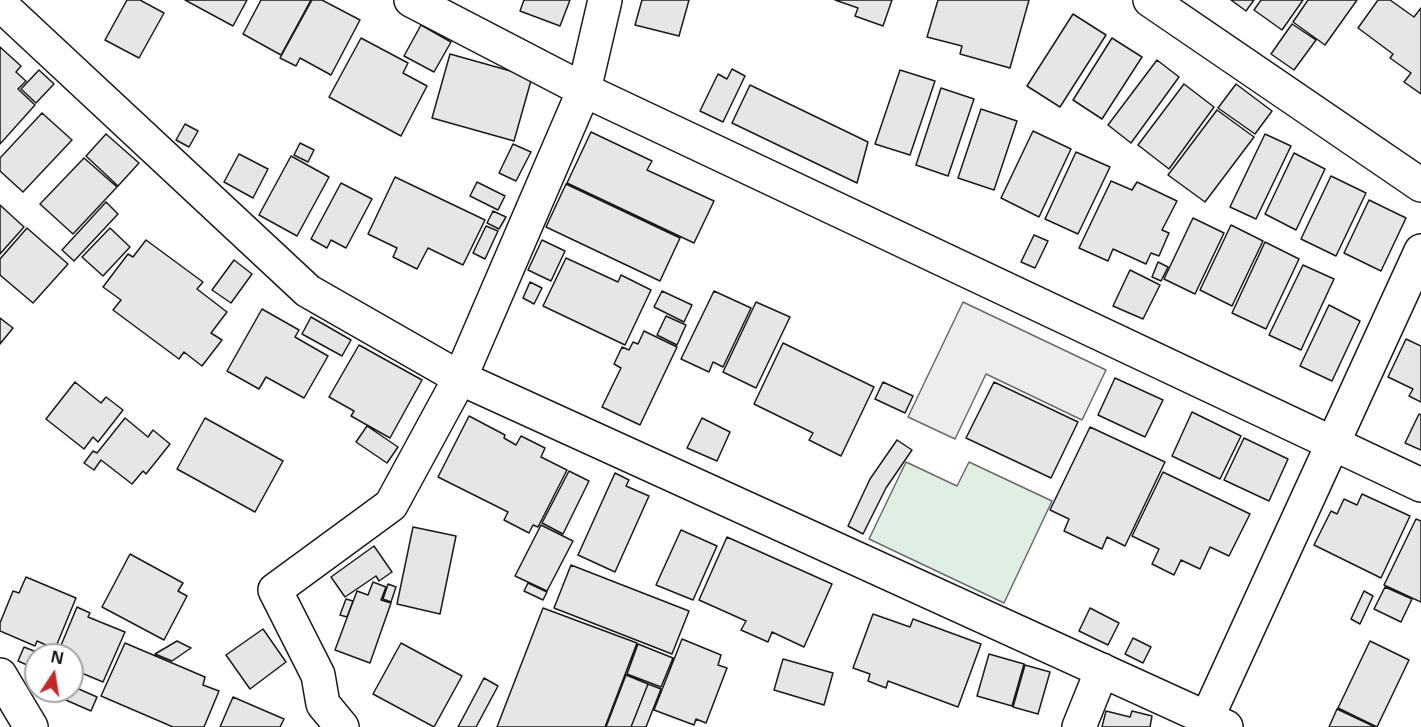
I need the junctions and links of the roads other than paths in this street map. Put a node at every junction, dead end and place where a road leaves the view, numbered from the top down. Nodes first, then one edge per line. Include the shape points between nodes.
1 (411, 0) edge
2 (604, 0) edge
3 (1150, 0) edge
4 (0, 4) edge
5 (584, 90) junction
6 (1421, 185) edge
7 (1421, 251) edge
8 (460, 378) junction
9 (1334, 444) junction
10 (1421, 485) edge
11 (1102, 670) junction
12 (0, 675) edge
13 (326, 719) edge
14 (1216, 723) edge
15 (31, 727) edge
16 (1079, 727) edge

1 - 5 street
2 - 5 street
3 - 6 street
4 - 8 street via 308,291
5 - 8 street
5 - 9 street
7 - 9 street
8 - 11 street
8 - 13 street via 391,506 275,590 318,675
9 - 10 street
9 - 14 street
11 - 14 street
11 - 16 street
12 - 15 street

